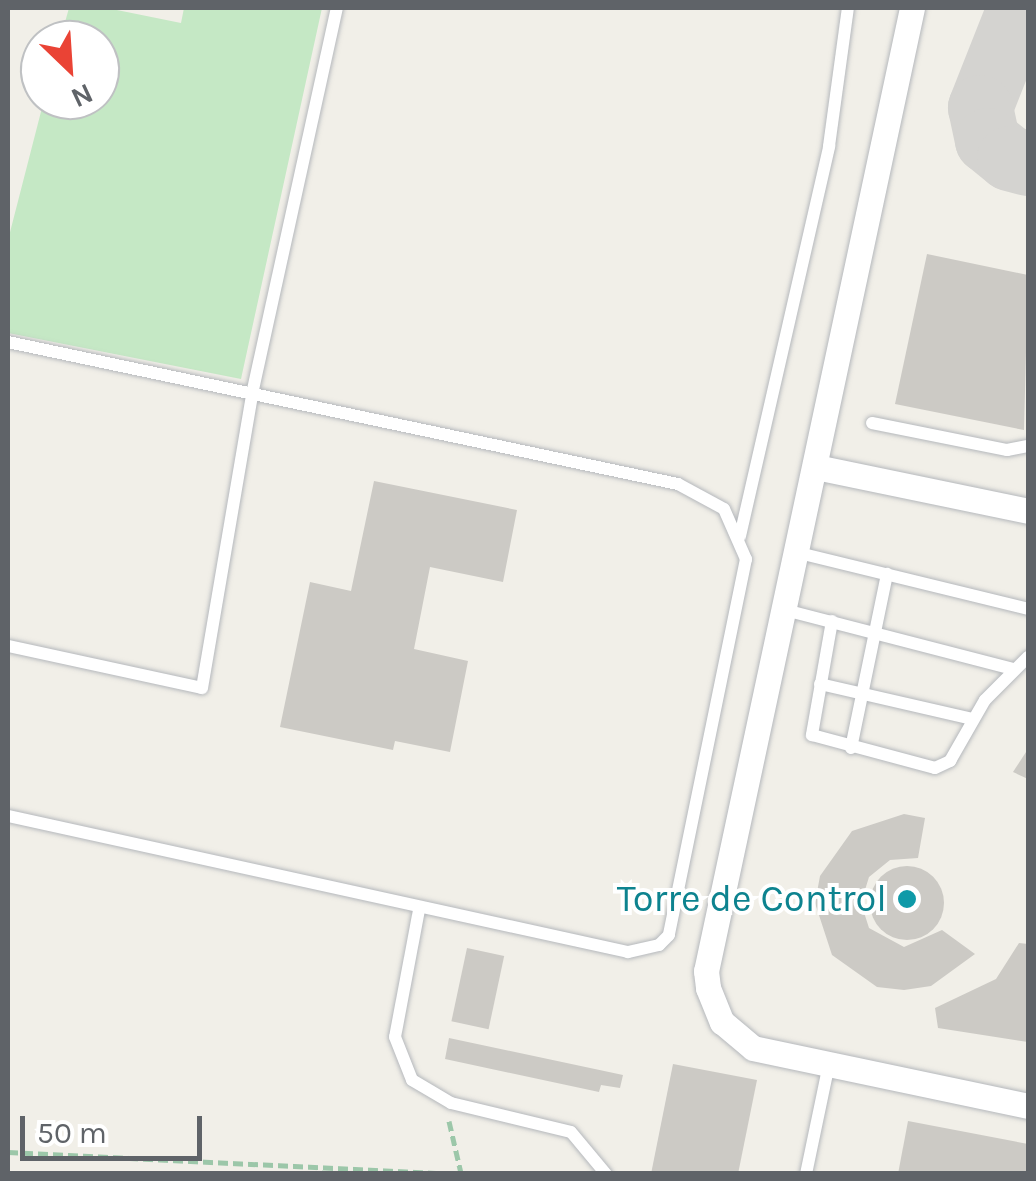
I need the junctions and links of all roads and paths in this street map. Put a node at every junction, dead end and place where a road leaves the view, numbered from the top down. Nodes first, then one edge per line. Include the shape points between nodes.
1 (337, 8) edge
2 (848, 8) edge
3 (912, 8) edge
4 (8, 342) edge
5 (252, 394) junction
6 (872, 423) dead end
7 (1028, 446) edge
8 (816, 467) junction
9 (1028, 511) edge
10 (740, 536) junction
11 (796, 552) junction
12 (886, 574) junction
13 (1028, 609) edge
14 (785, 610) junction
15 (832, 621) junction
16 (874, 632) junction
17 (8, 646) edge
18 (1028, 657) edge
19 (1013, 669) junction
20 (820, 684) junction
21 (862, 693) junction
22 (973, 719) junction
23 (851, 748) junction
24 (8, 816) edge
25 (419, 910) junction
26 (830, 1064) junction
27 (451, 1103) junction
28 (1028, 1106) edge
29 (8, 1152) edge
30 (461, 1174) edge
31 (606, 1174) edge
32 (806, 1174) edge

1 - 5 lane
2 - 10 lane via 829,146
3 - 8 street
4 - 5 lane
5 - 10 lane via 678,484 711,498
5 - 17 lane via 202,688
6 - 7 lane via 1007,450
8 - 9 street
8 - 11 street
10 - 25 lane via 746,559 669,935 659,945 628,952
11 - 12 lane
11 - 14 street
12 - 13 lane
12 - 16 lane
14 - 15 lane
14 - 26 street via 706,970 722,1022 753,1048
15 - 16 lane
15 - 20 lane
16 - 19 lane
16 - 21 lane
18 - 19 lane
19 - 22 lane
20 - 21 lane
20 - 23 lane via 812,736
21 - 22 lane
21 - 23 lane
22 - 23 lane via 941,768
24 - 25 lane
25 - 27 lane via 396,1052 426,1094
26 - 28 street
26 - 32 lane
27 - 30 path
27 - 31 lane via 571,1132
29 - 30 path

